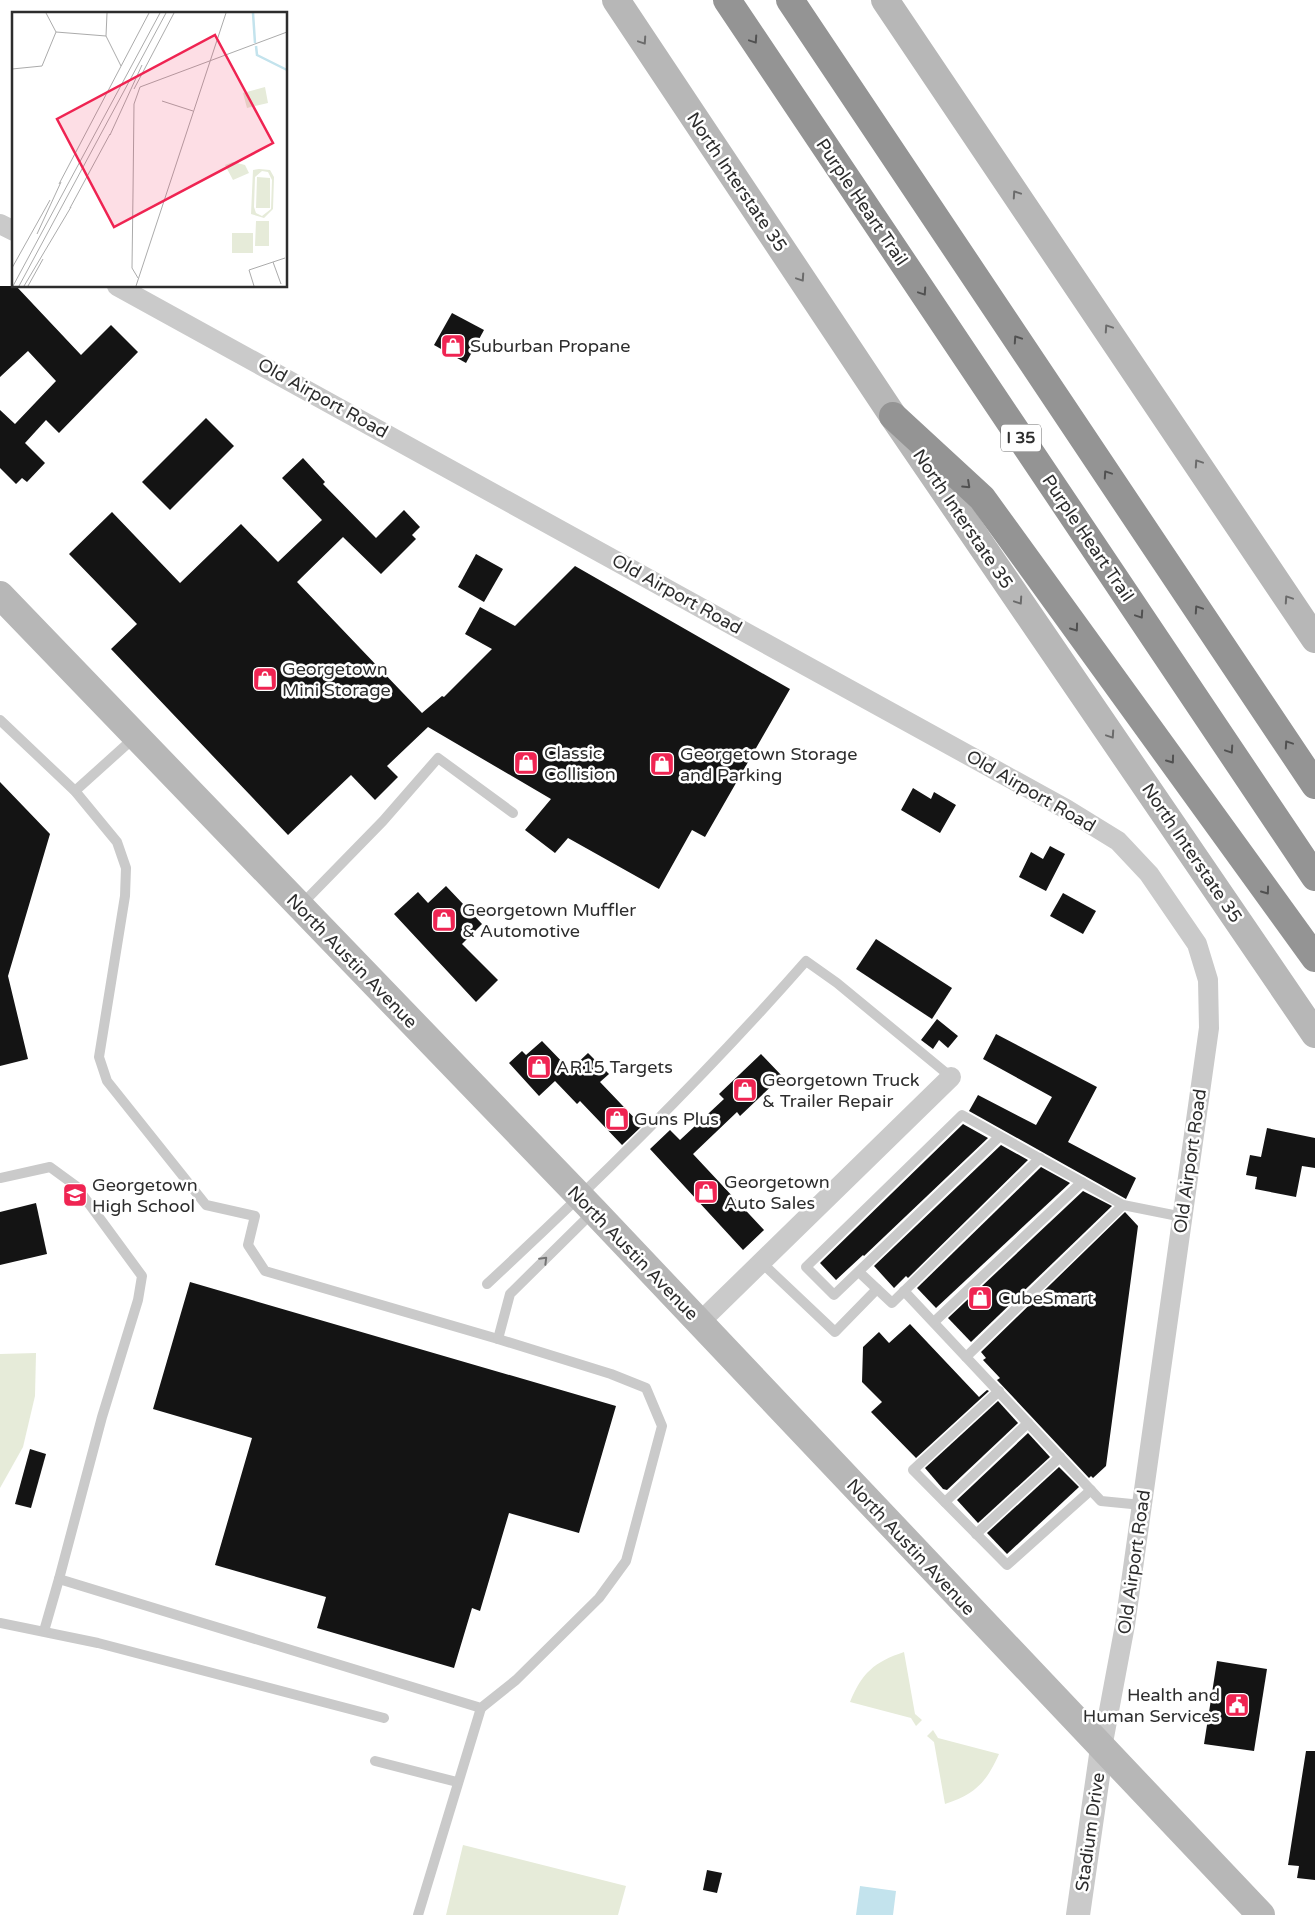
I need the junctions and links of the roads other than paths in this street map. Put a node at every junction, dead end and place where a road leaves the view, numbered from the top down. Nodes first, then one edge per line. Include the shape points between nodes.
1 (616, 0) edge
2 (727, 0) edge
3 (790, 0) edge
4 (885, 0) edge
5 (0, 224) edge
6 (12, 230) edge
7 (121, 288) edge
8 (893, 416) junction
9 (0, 595) edge
10 (1315, 639) edge
11 (0, 720) edge
12 (136, 736) junction
13 (1315, 784) edge
14 (75, 791) junction
15 (513, 813) dead end
16 (1315, 877) edge
17 (300, 906) junction
18 (1315, 958) edge
19 (1315, 1034) edge
20 (952, 1077) joint
21 (1000, 1136) junction
22 (1040, 1158) junction
23 (0, 1178) edge
24 (1082, 1182) junction
25 (586, 1204) junction
26 (1123, 1205) junction
27 (1182, 1217) junction
28 (761, 1262) junction
29 (859, 1272) junction
30 (487, 1284) dead end
31 (877, 1290) junction
32 (904, 1291) junction
33 (934, 1322) junction
34 (699, 1323) junction
35 (498, 1339) junction
36 (966, 1357) junction
37 (998, 1391) junction
38 (1028, 1423) junction
39 (1060, 1457) junction
40 (1091, 1490) junction
41 (944, 1502) junction
42 (1142, 1505) junction
43 (976, 1534) junction
44 (59, 1579) junction
45 (0, 1623) edge
46 (44, 1631) junction
47 (481, 1708) junction
48 (384, 1718) dead end
49 (1102, 1748) junction
50 (375, 1761) dead end
51 (457, 1782) junction
52 (418, 1915) edge
53 (1078, 1915) edge
54 (1261, 1915) edge

1 -> 8 main road, North Interstate 35
2 -> 16 highway, Purple Heart Trail / I 35
13 -> 3 highway
10 -> 4 main road
5 - 6 street
7 - 27 street, Old Airport Road via 1040,794 1118,841 1149,874 1197,944 1208,980 1209,1028
8 -> 18 highway via 982,498
8 -> 19 main road, North Interstate 35
9 - 12 main road, North Austin Avenue
11 - 14 lane
12 - 14 lane
12 - 17 main road, North Austin Avenue
14 - 35 lane via 117,842 126,868 125,896 99,1057 107,1081 206,1205 255,1216 248,1245 265,1271
15 - 17 lane via 438,758 383,821
17 - 25 main road, North Austin Avenue
20 - 25 lane via 806,961
20 - 28 street
21 - 22 lane
21 - 29 lane
21 - 29 lane via 962,1115 806,1267 834,1295
22 - 24 lane
22 - 32 lane
23 - 44 lane via 50,1167 76,1186 142,1276
24 - 26 lane
24 - 33 lane
25 - 30 lane
25 - 34 main road, North Austin Avenue
35 -> 25 lane via 510,1294
26 - 27 lane
26 - 36 lane
27 - 42 street, Old Airport Road
28 - 31 lane via 835,1332
28 - 34 street
29 - 31 lane
31 - 32 lane via 892,1303
32 - 33 lane
33 - 36 lane
34 - 49 main road, North Austin Avenue
35 - 47 lane via 646,1388 662,1426 626,1561 598,1598 516,1680
36 - 37 lane
37 - 38 lane
37 - 41 lane via 914,1470
38 - 39 lane
38 - 41 lane
39 - 40 lane
39 - 43 lane
40 - 42 lane via 1101,1501
40 - 43 lane via 1007,1565
41 - 43 lane
42 - 49 street, Old Airport Road via 1125,1625
44 - 46 lane
44 - 47 lane
45 - 46 lane
46 - 48 lane
47 - 51 lane
49 - 53 street, Stadium Drive
49 - 54 main road, North Austin Avenue
50 - 51 lane
51 - 52 lane

